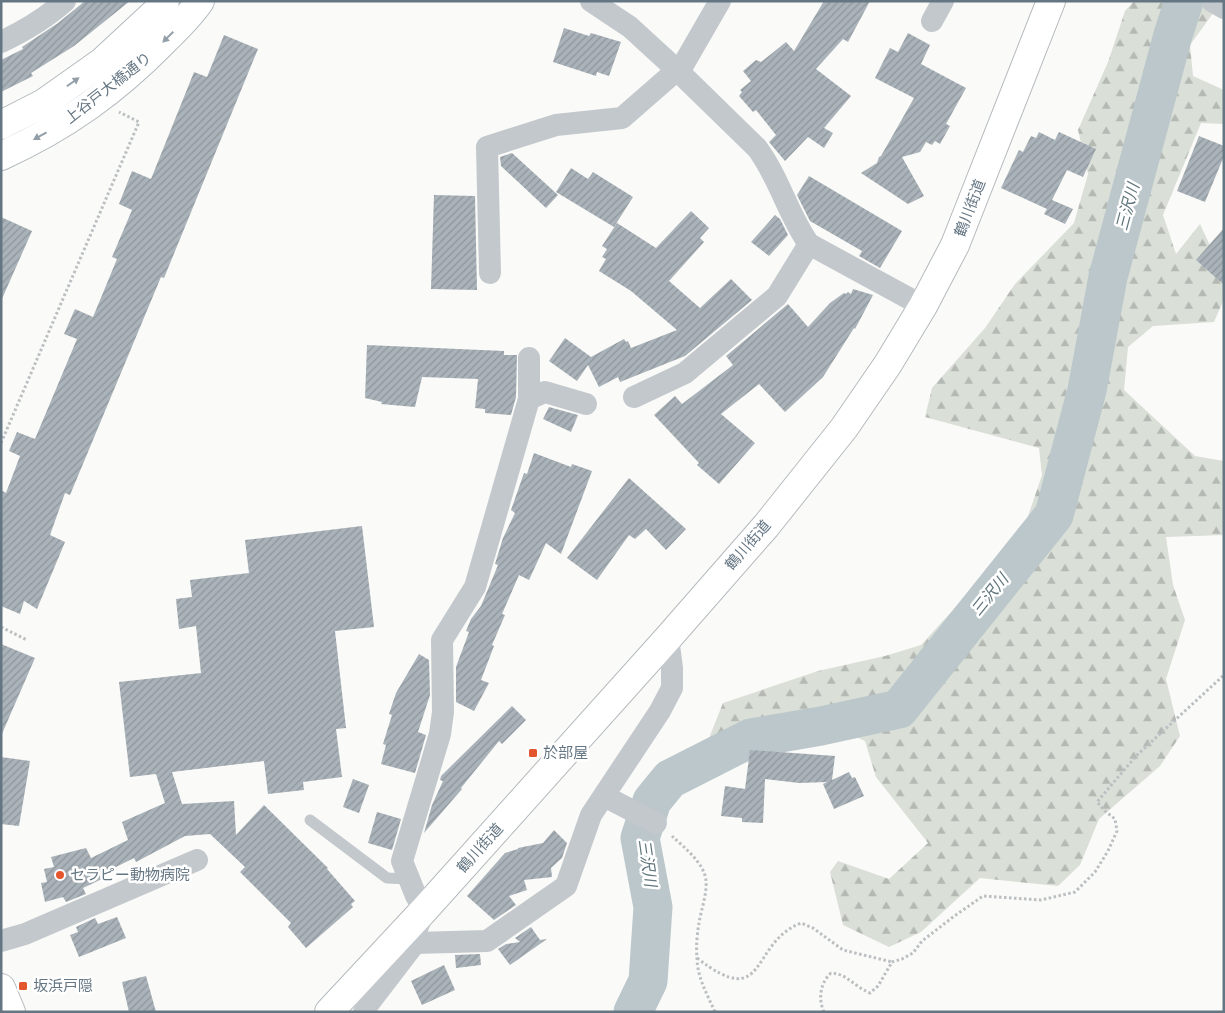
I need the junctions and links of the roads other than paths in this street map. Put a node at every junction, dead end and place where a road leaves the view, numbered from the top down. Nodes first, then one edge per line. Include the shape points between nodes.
1 (65, 1) edge
2 (165, 1) edge
3 (200, 1) edge
4 (591, 1) edge
5 (720, 1) edge
6 (943, 1) edge
7 (1051, 1) edge
8 (1212, 1) edge
9 (1224, 8) edge
10 (932, 21) dead end
11 (1, 42) edge
12 (678, 71) junction
13 (1, 125) edge
14 (1, 156) edge
15 (809, 244) junction
16 (490, 273) dead end
17 (923, 306) junction
18 (529, 358) dead end
19 (634, 397) dead end
20 (529, 399) junction
21 (586, 404) dead end
22 (668, 638) junction
23 (604, 796) junction
24 (310, 820) dead end
25 (656, 823) road end
26 (197, 860) dead end
27 (409, 879) junction
28 (425, 909) junction
29 (1, 941) edge
30 (415, 943) junction
31 (1, 988) edge
32 (11, 1012) edge
33 (329, 1012) edge
34 (364, 1012) edge

1 - 11 street via 53,12
13 -> 2 main road, 上谷戸大橋通り via 44,103 102,62
3 -> 14 main road, 上谷戸大橋通り via 136,69 86,109
4 - 12 street via 630,27
5 - 12 street
6 - 10 street
7 - 17 main road, 鶴川街道 via 955,245
8 - 9 street
12 - 15 street via 760,154
12 - 16 street via 622,118 556,125 487,147
15 - 17 street
15 - 19 street via 777,296 685,373
17 - 22 main road, 鶴川街道 via 844,428 766,526
18 - 20 street
20 - 21 street via 545,392
20 - 27 street via 475,588 442,640 443,712 440,734 402,861
22 - 23 street via 672,688
22 - 28 main road, 鶴川街道
23 - 25 street
23 - 30 street via 590,815 566,886 486,941
24 - 27 lane via 387,878
26 - 29 street via 26,934
27 - 28 street
28 - 30 street via 415,934
28 - 33 main road, 鶴川街道
30 - 34 street
31 - 32 main road

